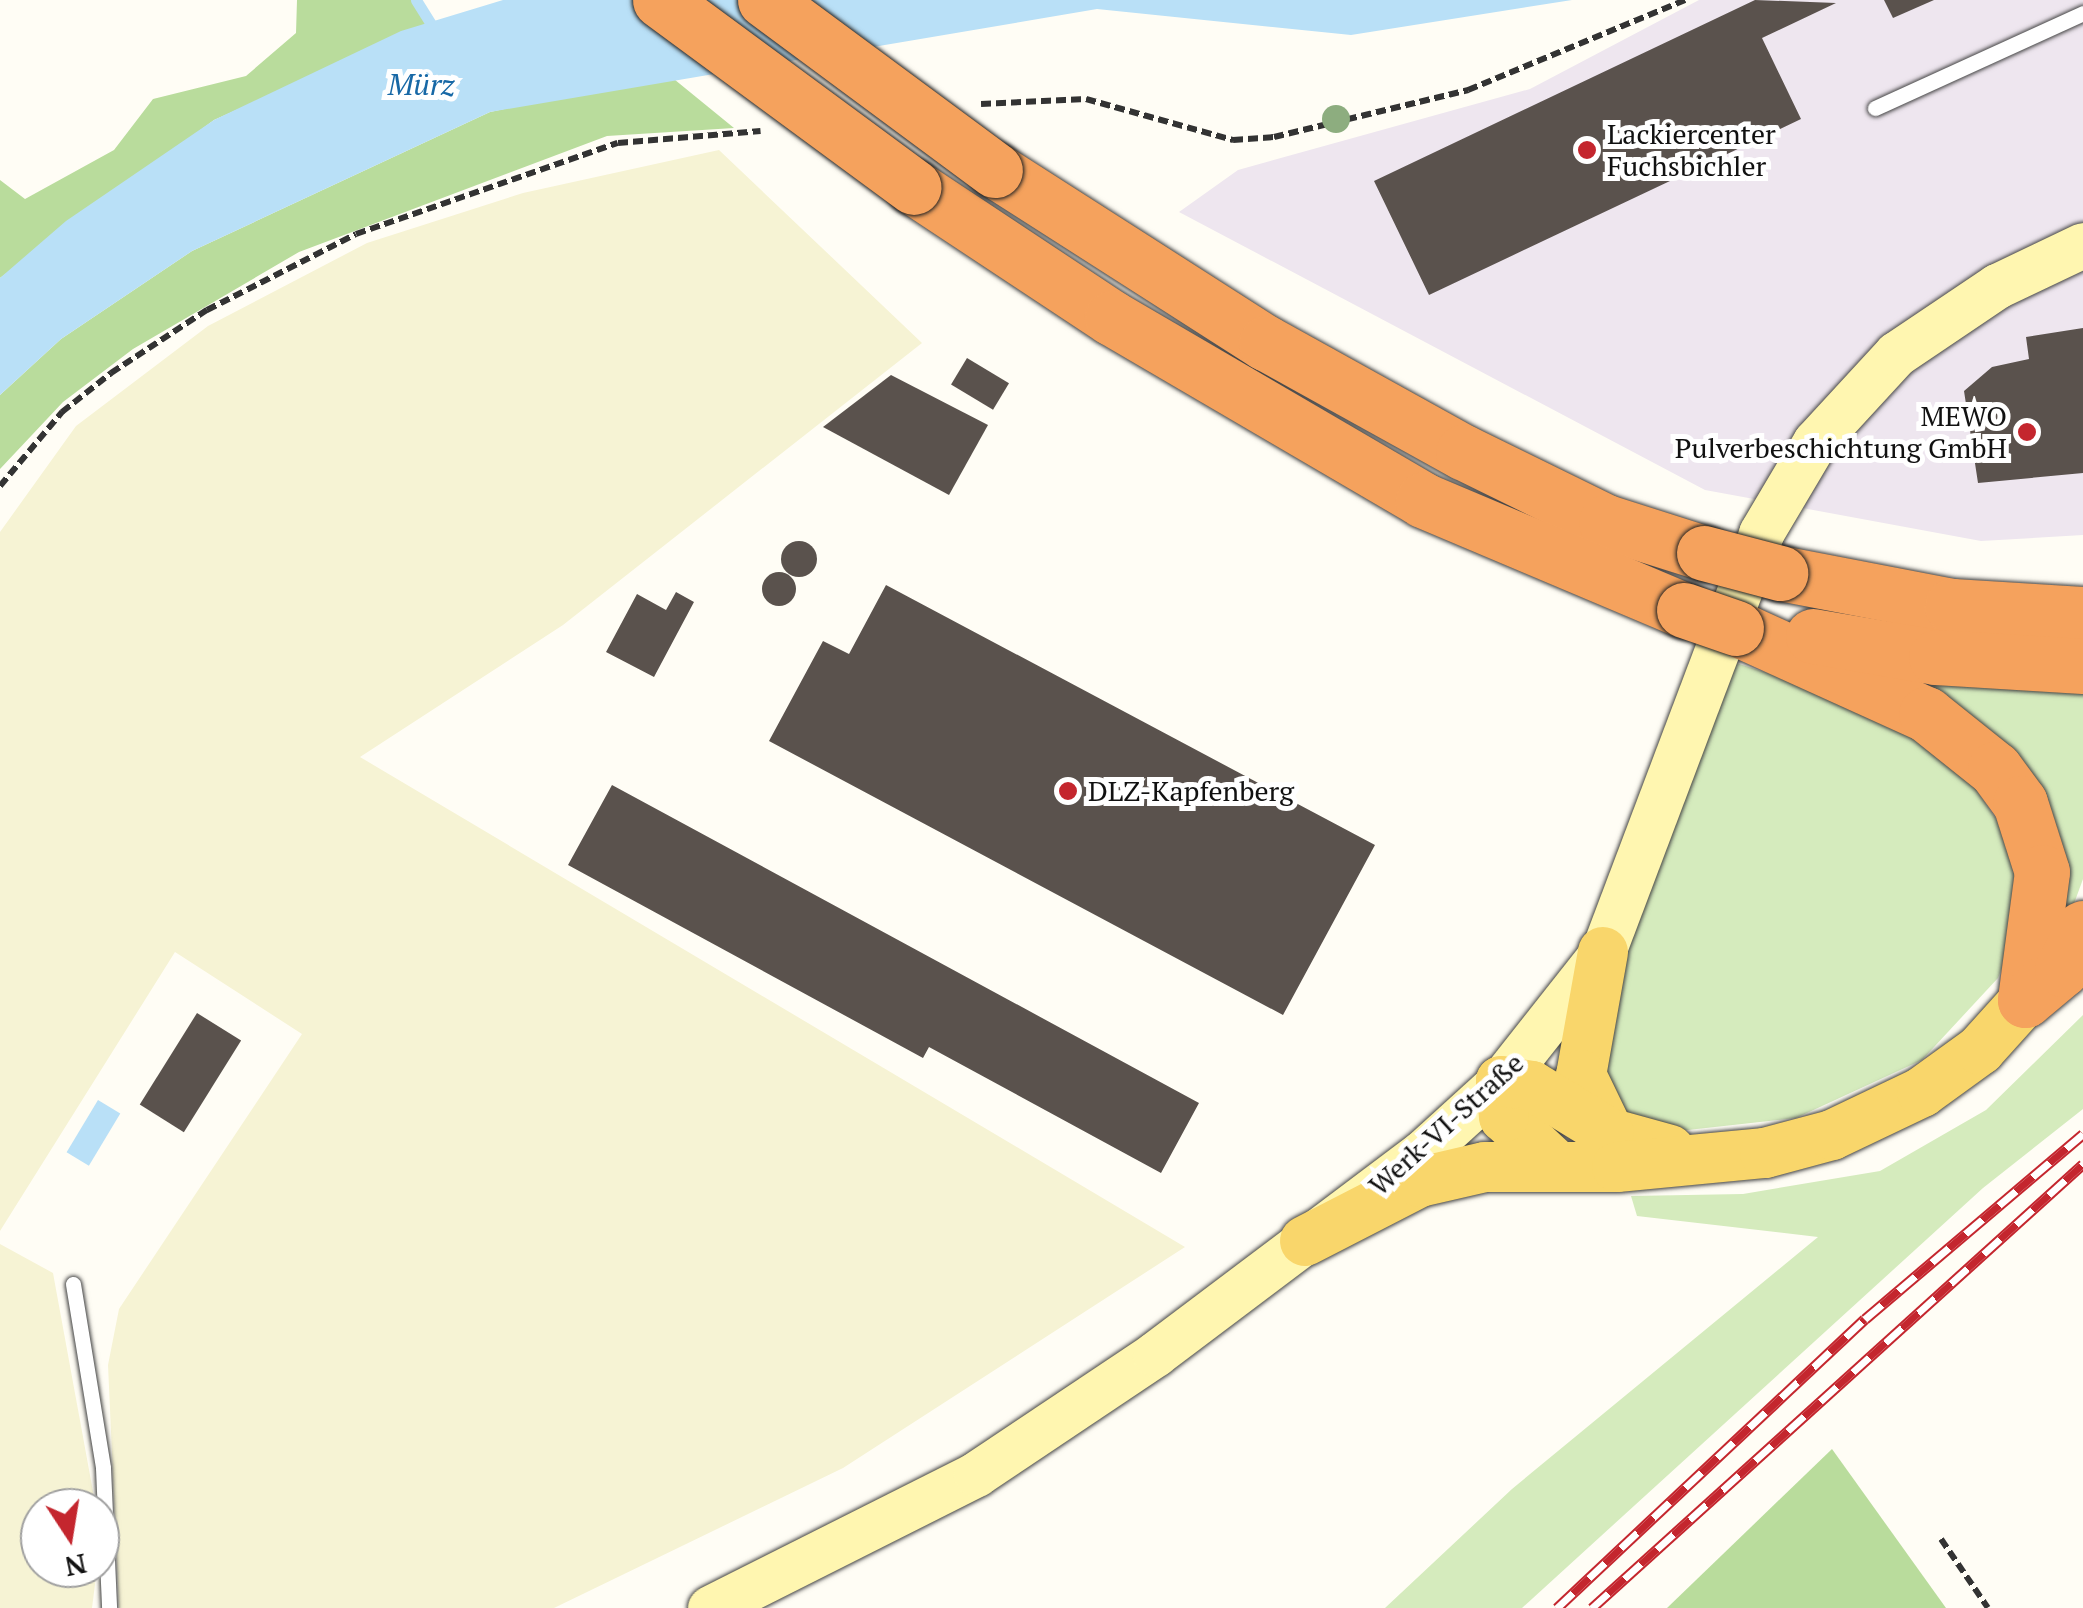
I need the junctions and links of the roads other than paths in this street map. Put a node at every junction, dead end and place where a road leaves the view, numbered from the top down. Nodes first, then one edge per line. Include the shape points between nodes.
1 (660, 0) edge
2 (765, 0) edge
3 (2083, 13) edge
4 (1875, 108) dead end
5 (2083, 245) edge
6 (2083, 614) edge
7 (1754, 634) junction
8 (2083, 666) edge
9 (2083, 928) edge
10 (1604, 952) junction
11 (2025, 1000) junction
12 (1501, 1082) junction
13 (1609, 1132) junction
14 (1694, 1156) junction
15 (1555, 1164) junction
16 (1305, 1241) junction
17 (73, 1284) dead end
18 (109, 1608) edge
19 (710, 1608) edge

1 - 7 highway, bridge via 914,187 1112,318 1423,500
2 - 6 highway, bridge via 995,170 1266,343 1606,522 1780,573 1952,606
3 - 4 lane
5 - 10 main road, Werk-VI-Straße via 1998,286 1896,354 1815,442 1760,533
7 - 8 highway via 1936,658
7 - 11 highway via 1883,691 1970,742 1995,768 2020,803 2042,872
9 - 11 highway via 2062,969
10 - 12 main road, Werk-VI-Straße
10 - 13 main road via 1581,1075
11 - 14 main road via 1980,1050 1878,1116 1766,1153
12 - 13 main road via 1532,1086
12 - 15 main road via 1504,1116
12 - 16 main road, Werk-VI-Straße
13 - 14 main road
14 - 15 main road
15 - 16 main road via 1420,1182
16 - 19 main road, Werk-VI-Straße via 976,1474
17 - 18 lane via 103,1468

